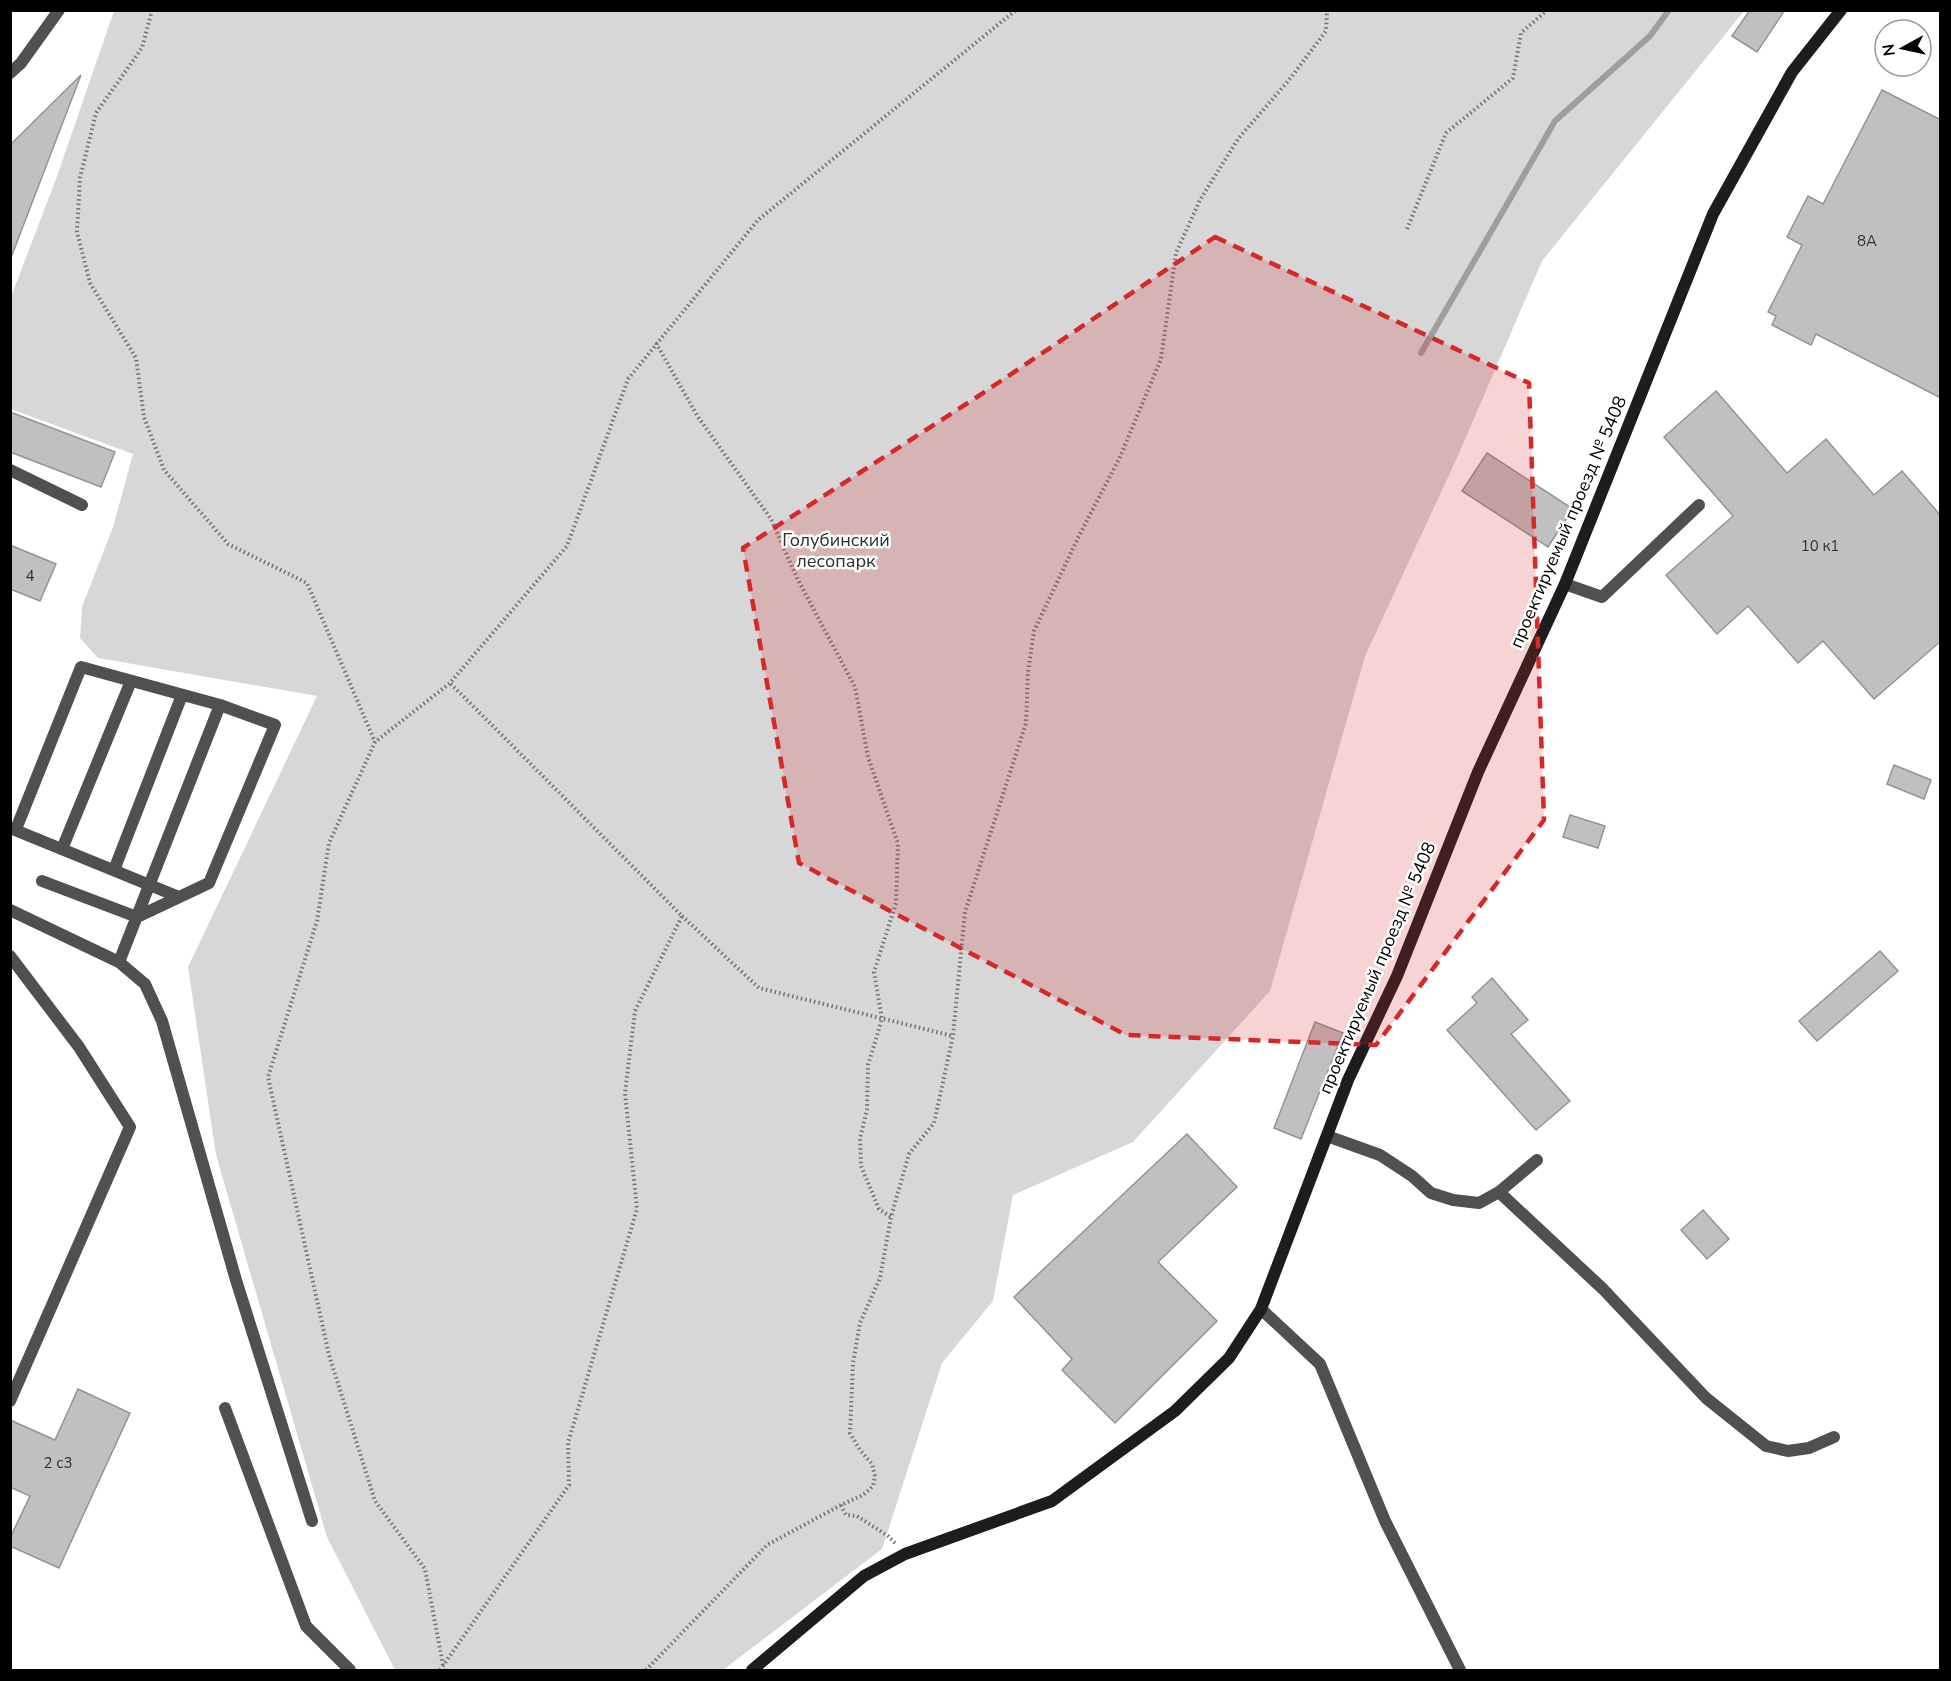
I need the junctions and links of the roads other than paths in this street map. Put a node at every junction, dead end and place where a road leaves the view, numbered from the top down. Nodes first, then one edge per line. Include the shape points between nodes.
1 (59, 10) edge
2 (1841, 10) edge
3 (10, 73) edge
4 (10, 470) edge
5 (82, 505) dead end
6 (1699, 505) dead end
7 (1565, 584) junction
8 (131, 681) junction
9 (182, 695) junction
10 (220, 705) junction
11 (13, 829) edge
12 (62, 849) junction
13 (114, 870) junction
14 (42, 881) dead end
15 (149, 885) junction
16 (179, 897) junction
17 (10, 910) edge
18 (137, 917) junction
19 (10, 956) edge
20 (119, 962) junction
21 (1327, 1136) junction
22 (1537, 1160) dead end
23 (1499, 1192) junction
24 (1261, 1309) junction
25 (10, 1401) edge
26 (225, 1408) dead end
27 (1834, 1437) dead end
28 (312, 1521) dead end
29 (350, 1671) edge
30 (752, 1671) edge
31 (1460, 1671) edge

1 - 3 lane
2 - 7 street, проектируемый проезд № 5408 via 1792,72 1713,214
4 - 5 lane
6 - 7 lane via 1602,597
7 - 21 street, проектируемый проезд № 5408 via 1478,772 1397,976 1348,1080
8 - 9 lane
8 - 11 lane via 81,667
8 - 12 lane
9 - 10 lane
9 - 13 lane
10 - 15 lane
10 - 16 lane via 274,725 208,883
11 - 12 lane
12 - 13 lane
13 - 15 lane
14 - 18 lane
15 - 16 lane
15 - 18 lane
16 - 18 lane
17 - 20 lane
18 - 20 lane
19 - 25 lane via 80,1047 130,1127
20 - 28 lane via 145,984 162,1021 236,1280
21 - 23 lane via 1380,1155 1431,1193 1479,1203
21 - 24 street, проектируемый проезд № 5408
22 - 23 lane
23 - 27 lane via 1603,1289 1706,1398 1766,1446 1788,1451 1809,1448
24 - 30 street, проектируемый проезд № 5408 via 1229,1358 1175,1411 1052,1501 905,1554 864,1576
24 - 31 lane via 1320,1364 1385,1521
26 - 29 lane via 306,1626

